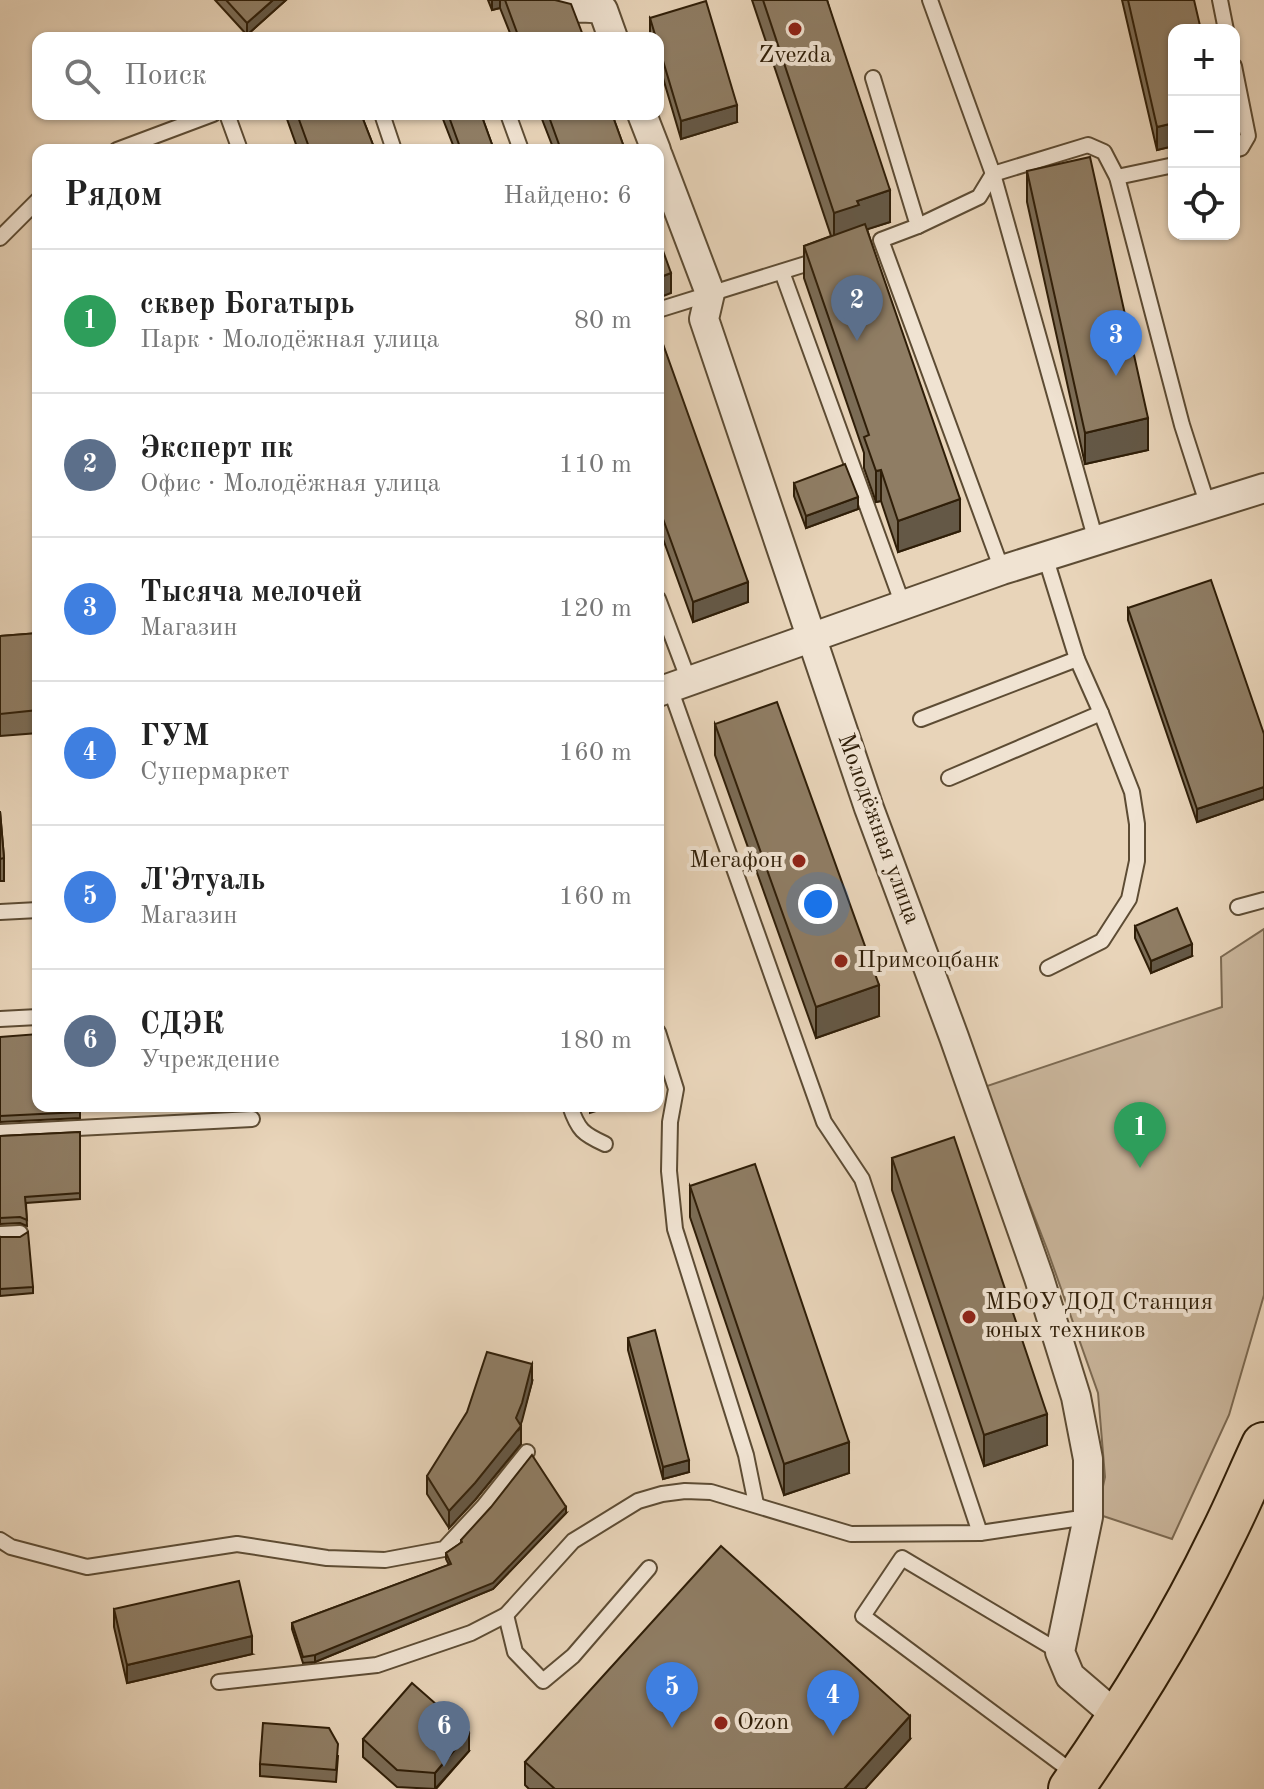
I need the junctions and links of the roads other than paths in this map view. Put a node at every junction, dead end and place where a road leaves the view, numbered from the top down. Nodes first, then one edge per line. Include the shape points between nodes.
1 (555, 0) edge
2 (930, 0) edge
3 (1220, 0) edge
4 (1225, 24) edge
5 (611, 32) edge
6 (873, 78) dead end
7 (1240, 96) edge
8 (197, 120) edge
9 (229, 120) edge
10 (384, 120) edge
11 (510, 120) edge
12 (644, 120) edge
13 (133, 144) edge
14 (238, 144) edge
15 (392, 144) edge
16 (519, 144) edge
17 (654, 144) edge
18 (1240, 148) edge
19 (1168, 166) edge
20 (664, 172) edge
21 (993, 174) junction
22 (1117, 177) junction
23 (32, 206) edge
24 (918, 226) junction
25 (0, 238) edge
26 (839, 253) edge
27 (782, 272) junction
28 (710, 293) junction
29 (664, 308) edge
30 (1264, 488) edge
31 (1208, 506) junction
32 (1096, 541) junction
33 (1045, 556) junction
34 (1002, 570) junction
35 (903, 605) junction
36 (664, 637) edge
37 (811, 637) junction
38 (1077, 659) junction
39 (672, 687) edge
40 (1101, 713) junction
41 (921, 719) dead end
42 (949, 778) dead end
43 (1264, 900) edge
44 (1238, 907) dead end
45 (32, 910) edge
46 (0, 912) edge
47 (1048, 968) dead end
48 (32, 1017) edge
49 (0, 1019) edge
50 (664, 1051) edge
51 (572, 1112) edge
52 (252, 1119) dead end
53 (0, 1132) edge
54 (605, 1144) dead end
55 (20, 1233) edge
56 (0, 1234) edge
57 (1264, 1445) edge
58 (527, 1452) dead end
59 (756, 1504) junction
60 (1088, 1517) junction
61 (980, 1533) junction
62 (0, 1540) edge
63 (649, 1568) dead end
64 (506, 1615) junction
65 (1060, 1652) junction
66 (219, 1682) dead end
67 (1119, 1718) junction
68 (1076, 1783) edge

1 - 5 street via 566,8 603,10
2 - 21 lane
3 - 4 lane
6 - 24 lane
7 - 18 lane via 1248,136
8 - 13 lane
9 - 14 lane
10 - 15 lane
11 - 16 lane
12 - 17 street
19 - 22 lane
20 - 28 street, Молодёжная улица
21 - 22 lane via 1088,145 1104,152
21 - 24 lane via 979,197
21 - 32 lane
22 - 31 lane
23 - 25 lane
24 - 34 lane via 874,242
26 - 27 lane
27 - 28 lane
27 - 35 lane
28 - 29 lane
28 - 37 street, Молодёжная улица via 704,319
30 - 31 street
31 - 32 street
32 - 33 street
33 - 34 street
33 - 38 lane
34 - 35 street
35 - 37 street
36 - 39 lane
37 - 39 street
37 - 60 street, Молодёжная улица via 1072,1382 1088,1459
38 - 40 lane
38 - 41 lane
39 - 61 lane via 824,1122 862,1179
40 - 42 lane
40 - 47 lane via 1132,792 1137,861 1129,899 1102,941
43 - 44 lane
45 - 46 lane
48 - 49 lane
50 - 59 lane via 676,1089 669,1171 675,1229 746,1455
51 - 54 lane via 585,1135
52 - 53 lane
55 - 56 lane
57 - 67 main road via 1206,1568
58 - 62 lane via 444,1549 385,1560 327,1558 237,1544 87,1567
59 - 61 lane via 851,1534
59 - 64 lane via 685,1491 638,1501 573,1541
60 - 61 lane
60 - 65 street, Молодёжная улица
63 - 64 lane via 573,1656 543,1681 515,1652
64 - 66 lane via 471,1633 377,1665
65 - 67 street via 1070,1676
65 - 68 lane via 902,1558 863,1616
67 - 68 main road

